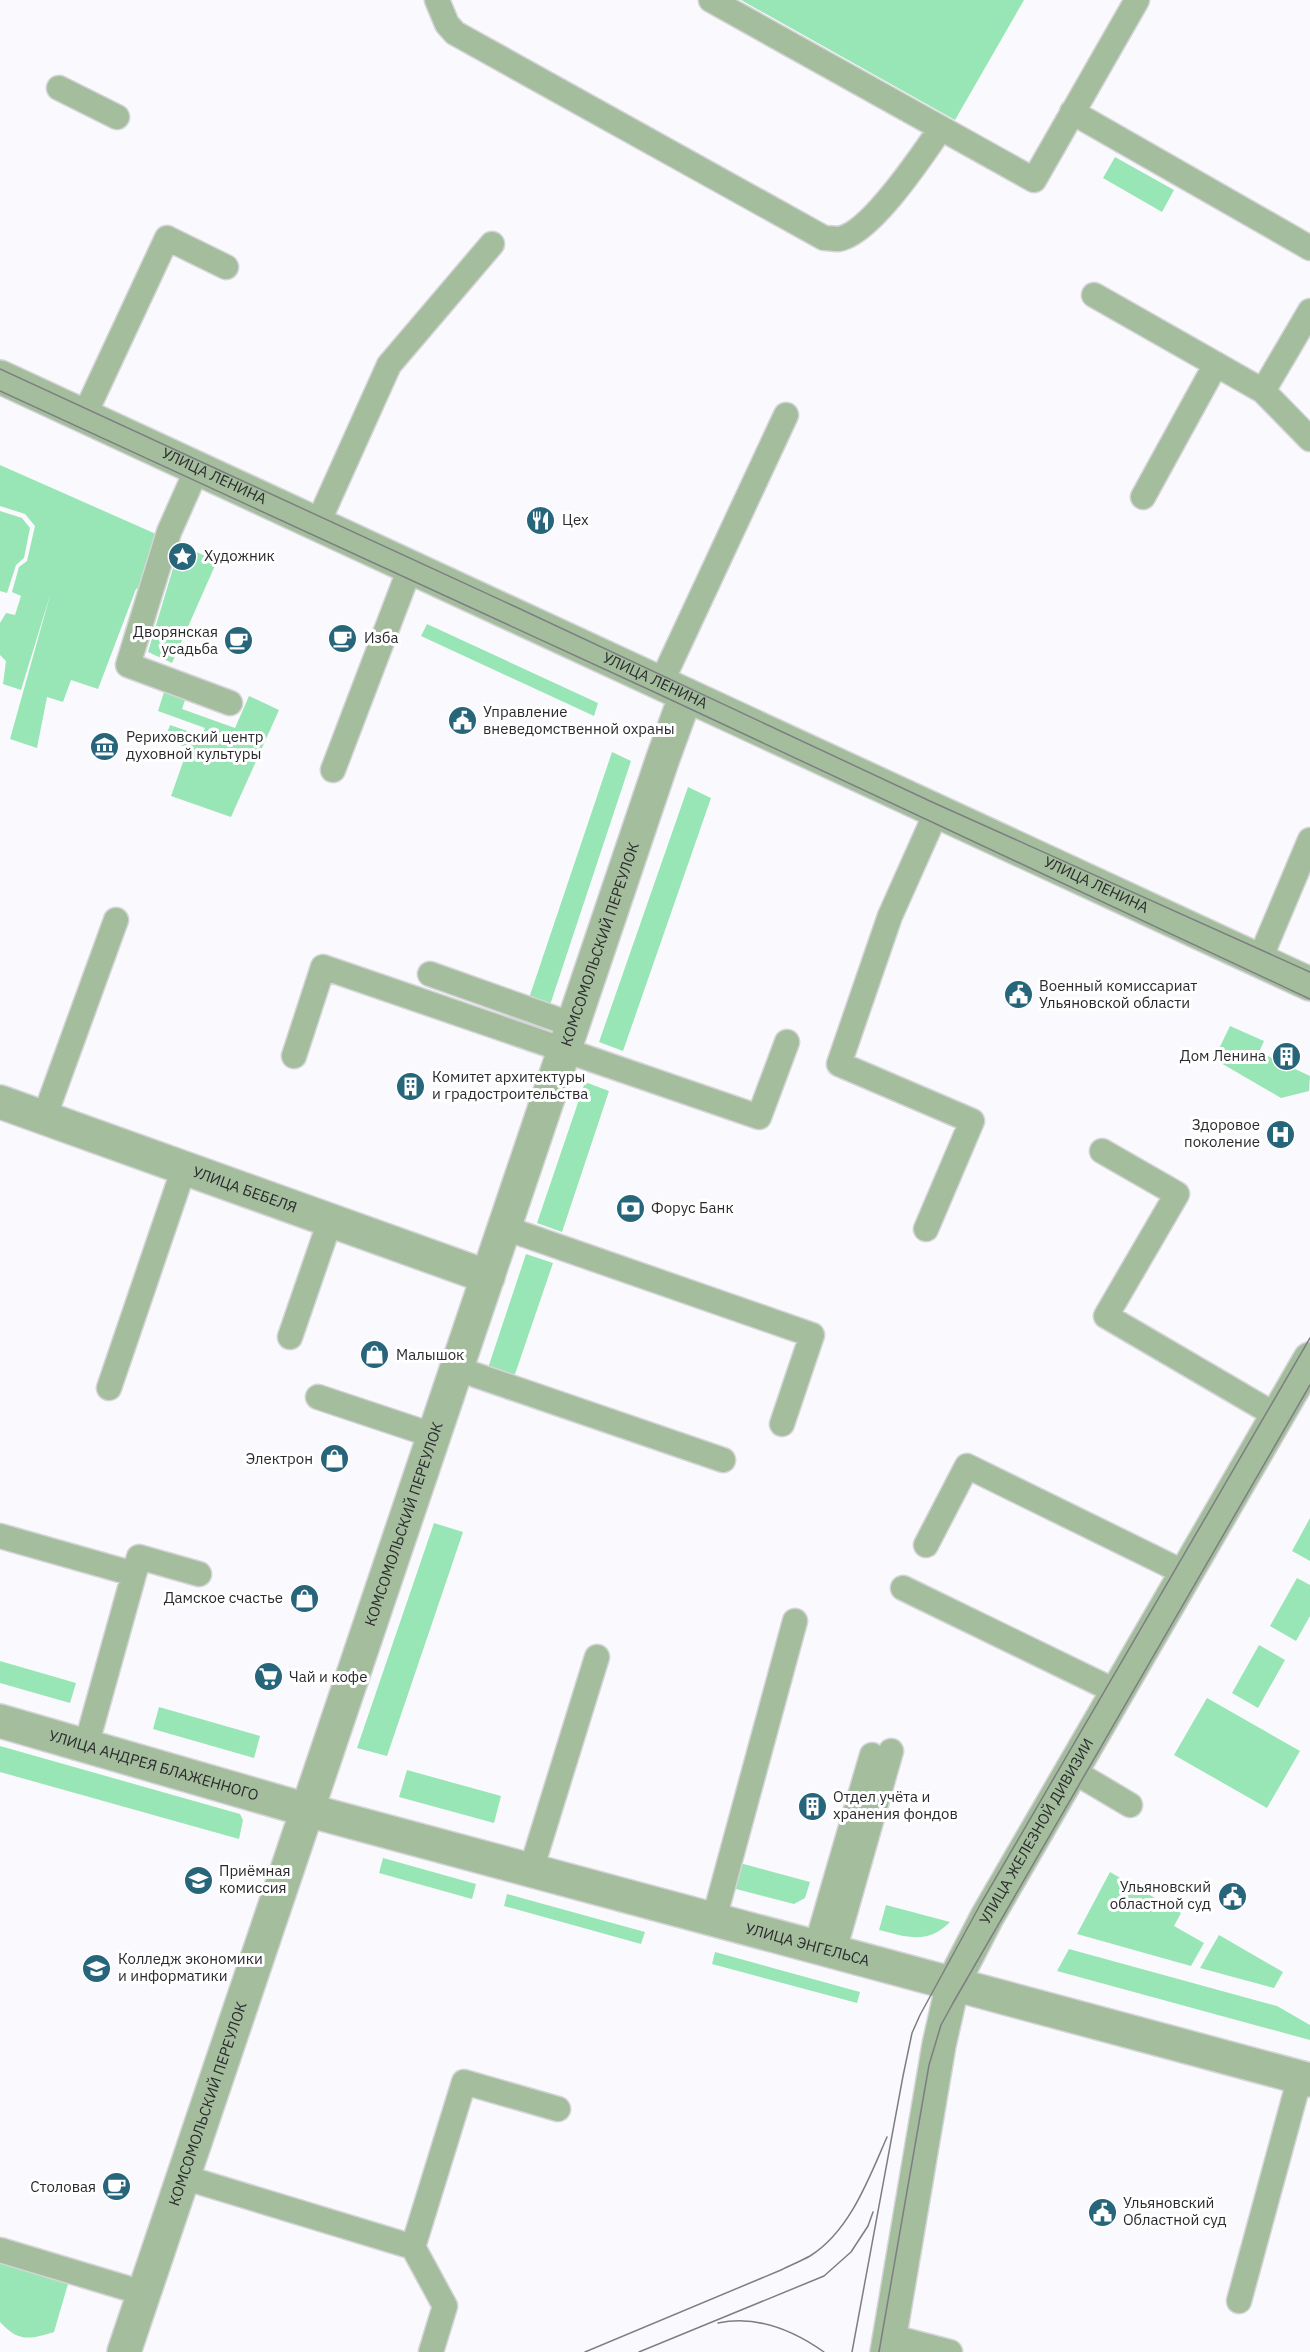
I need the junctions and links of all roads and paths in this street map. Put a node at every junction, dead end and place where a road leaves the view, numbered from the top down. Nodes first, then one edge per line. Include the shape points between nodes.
1 (437, 0) edge
2 (711, 0) edge
3 (1137, 0) edge
4 (59, 88) dead end
5 (1072, 112) junction
6 (117, 117) dead end
7 (941, 128) junction
8 (492, 244) dead end
9 (1310, 248) edge
10 (226, 267) dead end
11 (1094, 294) dead end
12 (1310, 311) edge
13 (1216, 364) junction
14 (0, 377) edge
15 (1263, 391) junction
16 (786, 415) dead end
17 (84, 416) junction
18 (1310, 439) edge
19 (197, 469) junction
20 (1143, 497) dead end
21 (316, 525) junction
22 (410, 568) junction
23 (674, 689) junction
24 (230, 703) dead end
25 (333, 770) dead end
26 (936, 813) junction
27 (1310, 840) edge
28 (116, 920) dead end
29 (1259, 961) junction
30 (430, 974) dead end
31 (1310, 984) edge
32 (569, 1038) junction
33 (787, 1042) dead end
34 (294, 1056) dead end
35 (0, 1102) edge
36 (44, 1118) junction
37 (1102, 1151) dead end
38 (184, 1168) junction
39 (330, 1221) junction
40 (505, 1228) junction
41 (926, 1229) dead end
42 (488, 1277) junction
43 (290, 1337) dead end
44 (1310, 1359) edge
45 (458, 1369) junction
46 (110, 1388) dead end
47 (318, 1397) dead end
48 (1277, 1416) junction
49 (782, 1424) dead end
50 (435, 1436) junction
51 (723, 1460) dead end
52 (0, 1536) edge
53 (926, 1545) dead end
54 (1185, 1573) junction
55 (134, 1574) junction
56 (199, 1574) dead end
57 (903, 1588) dead end
58 (795, 1621) dead end
59 (597, 1657) dead end
60 (1117, 1692) junction
61 (0, 1721) edge
62 (86, 1746) junction
63 (882, 1753) dead end
64 (1071, 1770) junction
65 (1130, 1805) dead end
66 (308, 1810) junction
67 (531, 1870) junction
68 (714, 1919) junction
69 (825, 1949) junction
70 (953, 1983) junction
71 (1305, 2078) edge
72 (558, 2109) dead end
73 (183, 2177) junction
74 (413, 2247) junction
75 (0, 2250) edge
76 (143, 2293) junction
77 (1239, 2301) dead end
78 (888, 2344) edge
79 (124, 2352) edge
80 (431, 2352) edge
81 (950, 2352) edge

1 - 7 lane via 455,33 824,238 839,239 856,231 906,178
2 - 7 lane
3 - 5 lane
4 - 6 lane
5 - 7 lane via 1034,180
5 - 9 lane
8 - 21 lane via 389,365
10 - 17 lane via 167,238
11 - 13 lane
12 - 15 lane
13 - 15 lane
13 - 20 lane
14 - 17 street, УЛИЦА ЛЕНИНА
15 - 18 lane
16 - 23 lane
17 - 19 street, УЛИЦА ЛЕНИНА
19 - 21 street, УЛИЦА ЛЕНИНА
19 - 24 lane via 169,532 128,665
21 - 22 street, УЛИЦА ЛЕНИНА
22 - 23 street, УЛИЦА ЛЕНИНА
22 - 25 lane
23 - 26 street, УЛИЦА ЛЕНИНА
23 - 32 street, КОМСОМОЛЬСКИЙ ПЕРЕУЛОК via 663,758
26 - 29 street, УЛИЦА ЛЕНИНА
26 - 41 lane via 890,916 839,1064 972,1121
27 - 29 lane
28 - 36 lane
29 - 31 street, УЛИЦА ЛЕНИНА
30 - 32 lane
32 - 33 lane via 759,1117
32 - 34 lane via 323,967
32 - 40 street, КОМСОМОЛЬСКИЙ ПЕРЕУЛОК
35 - 36 street, УЛИЦА БЕБЕЛЯ
36 - 38 street, УЛИЦА БЕБЕЛЯ
37 - 48 lane via 1177,1194 1106,1316
38 - 39 street, УЛИЦА БЕБЕЛЯ
38 - 46 lane
39 - 42 street, УЛИЦА БЕБЕЛЯ
39 - 43 lane
40 - 42 street, КОМСОМОЛЬСКИЙ ПЕРЕУЛОК
40 - 49 lane via 812,1335
42 - 45 street, КОМСОМОЛЬСКИЙ ПЕРЕУЛОК
44 - 48 street, УЛИЦА ЖЕЛЕЗНОЙ ДИВИЗИИ
45 - 50 street, КОМСОМОЛЬСКИЙ ПЕРЕУЛОК
45 - 51 lane
47 - 50 lane
48 - 54 street, УЛИЦА ЖЕЛЕЗНОЙ ДИВИЗИИ
50 - 66 street, КОМСОМОЛЬСКИЙ ПЕРЕУЛОК
52 - 55 lane
53 - 54 lane via 967,1466
54 - 60 street, УЛИЦА ЖЕЛЕЗНОЙ ДИВИЗИИ
55 - 56 lane via 139,1557
55 - 62 lane
57 - 60 lane
58 - 68 lane
59 - 67 lane
60 - 64 street, УЛИЦА ЖЕЛЕЗНОЙ ДИВИЗИИ
61 - 62 street, УЛИЦА АНДРЕЯ БЛАЖЕННОГО
62 - 66 street, УЛИЦА АНДРЕЯ БЛАЖЕННОГО
63 - 69 lane
64 - 65 lane
64 - 70 street, УЛИЦА ЖЕЛЕЗНОЙ ДИВИЗИИ
66 - 67 street, УЛИЦА ЭНГЕЛЬСА
66 - 73 street, КОМСОМОЛЬСКИЙ ПЕРЕУЛОК
67 - 68 street, УЛИЦА ЭНГЕЛЬСА
68 - 69 street, УЛИЦА ЭНГЕЛЬСА
69 - 70 street, УЛИЦА ЭНГЕЛЬСА
70 - 71 street, УЛИЦА ЭНГЕЛЬСА
70 - 78 street, УЛИЦА ЖЕЛЕЗНОЙ ДИВИЗИИ
71 - 77 lane
72 - 74 lane via 464,2082
73 - 74 lane
73 - 76 street, КОМСОМОЛЬСКИЙ ПЕРЕУЛОК
74 - 80 lane via 445,2306
75 - 76 lane
76 - 79 street, КОМСОМОЛЬСКИЙ ПЕРЕУЛОК
78 - 81 lane

